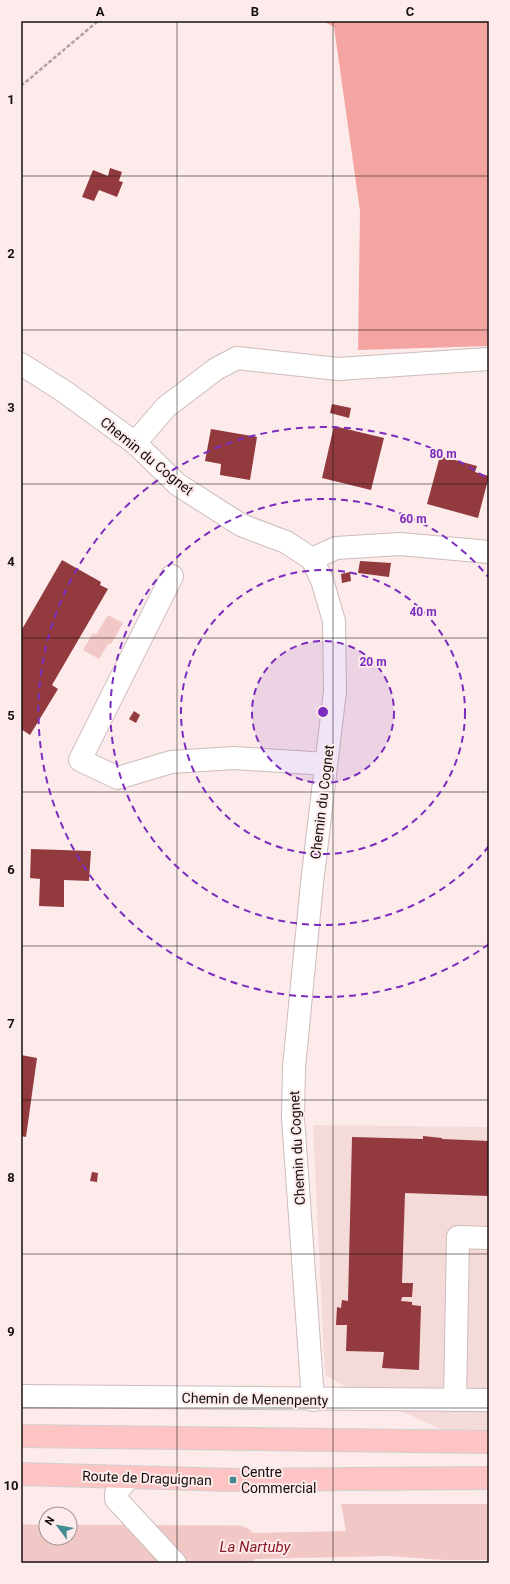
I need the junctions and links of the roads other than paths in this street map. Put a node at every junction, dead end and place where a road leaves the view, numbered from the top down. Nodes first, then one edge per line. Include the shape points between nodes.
1 (489, 359) edge
2 (21, 364) edge
3 (135, 443) junction
4 (489, 552) edge
5 (312, 559) junction
6 (172, 576) dead end
7 (326, 764) junction
8 (489, 1238) edge
9 (21, 1396) edge
10 (313, 1400) junction
11 (455, 1400) junction
12 (489, 1400) edge
13 (21, 1436) edge
14 (489, 1442) edge
15 (21, 1474) edge
16 (129, 1477) junction
17 (489, 1478) edge
18 (175, 1563) edge

1 - 3 street via 338,370 237,358 216,368 166,407
2 - 3 street, Chemin du Cognet via 65,392
3 - 5 street, Chemin du Cognet via 177,484 241,526 286,542
4 - 5 street via 400,544 336,548
5 - 7 street, Chemin du Cognet via 322,580 334,621 335,691
6 - 7 street via 80,760 118,778 171,762 234,758
7 - 10 street, Chemin du Cognet via 294,1068 293,1118
8 - 11 street via 458,1237
9 - 10 street, Chemin de Menenpenty
10 - 11 street, Chemin de Menenpenty
11 - 12 street, Chemin de Menenpenty
13 - 14 main road
15 - 16 main road, Route de Draguignan
16 - 17 main road, Route de Draguignan via 233,1480
16 - 18 street via 115,1496

